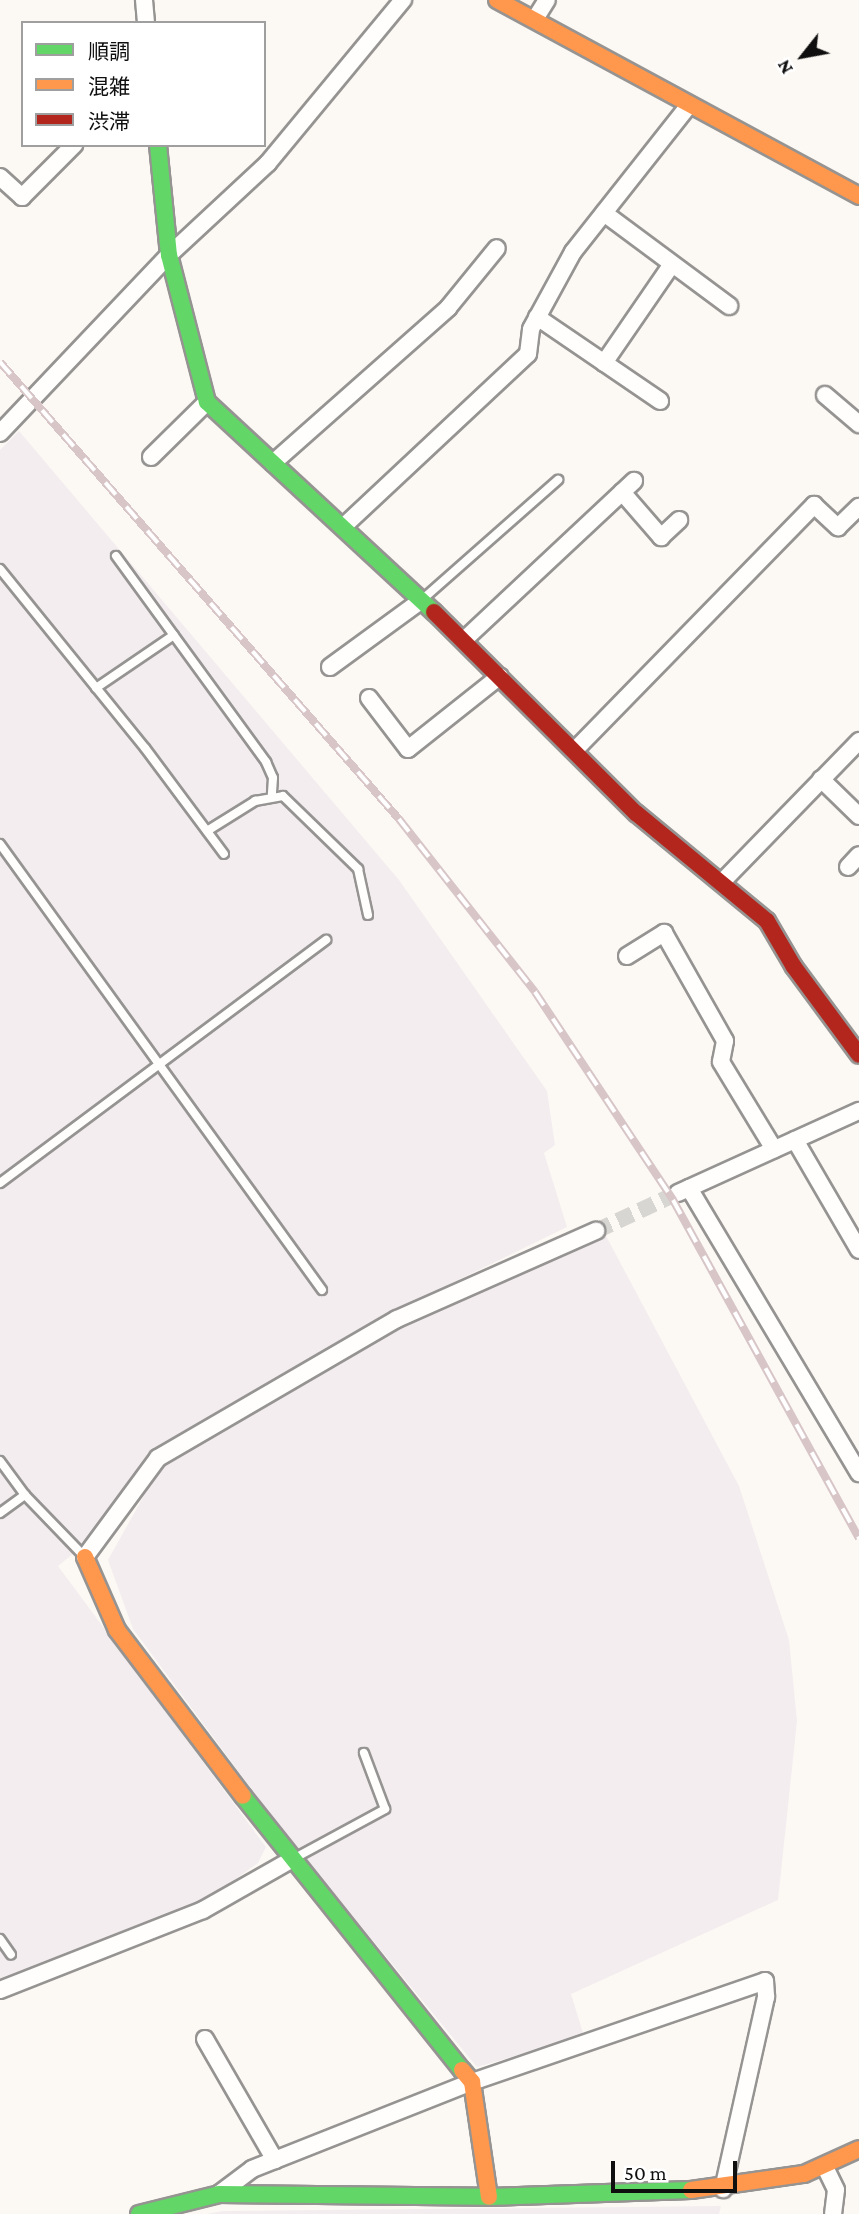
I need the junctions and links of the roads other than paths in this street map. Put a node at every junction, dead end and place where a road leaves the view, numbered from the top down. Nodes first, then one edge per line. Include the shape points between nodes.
1 (144, 0) edge
2 (403, 0) edge
3 (497, 0) edge
4 (547, 0) edge
5 (535, 19) junction
6 (146, 21) edge
7 (689, 105) junction
8 (72, 147) edge
9 (158, 147) edge
10 (0, 177) edge
11 (859, 195) edge
12 (604, 213) junction
13 (497, 248) dead end
14 (169, 255) junction
15 (672, 264) junction
16 (729, 306) dead end
17 (537, 317) junction
18 (604, 363) junction
19 (825, 395) dead end
20 (660, 401) dead end
21 (207, 402) junction
22 (859, 424) edge
23 (0, 433) edge
24 (151, 457) dead end
25 (273, 463) junction
26 (558, 480) dead end
27 (859, 507) edge
28 (679, 520) dead end
29 (344, 526) junction
30 (116, 556) dead end
31 (0, 569) edge
32 (422, 600) junction
33 (174, 635) junction
34 (464, 640) junction
35 (330, 667) dead end
36 (500, 676) junction
37 (96, 688) junction
38 (369, 698) dead end
39 (859, 741) edge
40 (574, 751) junction
41 (821, 779) junction
42 (272, 794) junction
43 (859, 816) edge
44 (207, 831) junction
45 (0, 844) edge
46 (224, 854) dead end
47 (859, 855) edge
48 (848, 867) dead end
49 (722, 881) junction
50 (368, 915) dead end
51 (326, 940) dead end
52 (627, 956) dead end
53 (859, 1055) edge
54 (160, 1062) junction
55 (859, 1111) edge
56 (795, 1140) junction
57 (774, 1149) junction
58 (0, 1183) edge
59 (596, 1231) tunnel mouth
60 (859, 1250) edge
61 (322, 1290) dead end
62 (0, 1461) edge
63 (859, 1473) edge
64 (25, 1495) junction
65 (0, 1513) edge
66 (85, 1556) junction
67 (364, 1753) dead end
68 (291, 1860) junction
69 (0, 1939) edge
70 (11, 1955) dead end
71 (0, 1990) edge
72 (205, 2039) dead end
73 (472, 2082) junction
74 (859, 2149) edge
75 (275, 2160) junction
76 (825, 2167) junction
77 (723, 2189) junction
78 (219, 2194) junction
79 (489, 2197) junction
80 (139, 2214) edge
81 (833, 2214) edge

1 - 6 street
2 - 14 street via 268,163
3 - 5 street
4 - 5 street
5 - 7 street
7 - 11 street
7 - 12 street
8 - 10 street via 22,197
9 - 14 street
12 - 15 street
12 - 17 street via 573,252
13 - 25 street via 448,308
14 - 21 street
14 - 23 street
15 - 16 street
15 - 18 street
17 - 18 street
17 - 29 street via 528,354
18 - 20 street
19 - 22 street
21 - 24 street
21 - 25 street
25 - 29 street
26 - 32 lane
27 - 40 street via 838,527 814,505
28 - 34 street via 661,537 628,486
29 - 32 street
30 - 33 lane
31 - 37 lane
32 - 34 street
32 - 35 street
33 - 37 lane
33 - 42 lane via 266,762 273,778
34 - 36 street
36 - 38 street via 408,749
36 - 40 street
37 - 44 lane
39 - 41 street
40 - 49 street via 636,813
41 - 43 street
41 - 49 street
42 - 44 lane
42 - 50 lane via 298,805 358,869
44 - 46 lane
45 - 54 lane
47 - 48 street
49 - 53 street via 766,921
51 - 54 lane
52 - 57 street via 664,933 725,1041 722,1062
54 - 58 lane
54 - 61 lane
55 - 56 street
56 - 57 street
56 - 60 street
57 - 63 street via 683,1191
59 - 66 street via 397,1320 158,1458
62 - 64 lane
64 - 65 lane
64 - 66 lane
66 - 68 street via 117,1630
67 - 68 lane via 385,1810
68 - 71 street via 202,1910
68 - 73 street
69 - 70 lane
72 - 75 street
73 - 75 street
73 - 77 street via 765,1980 766,1997
73 - 79 street
74 - 76 street
75 - 78 street via 252,2169
76 - 77 street
76 - 81 street via 836,2190
77 - 79 street
78 - 79 street via 471,2203
78 - 80 street

